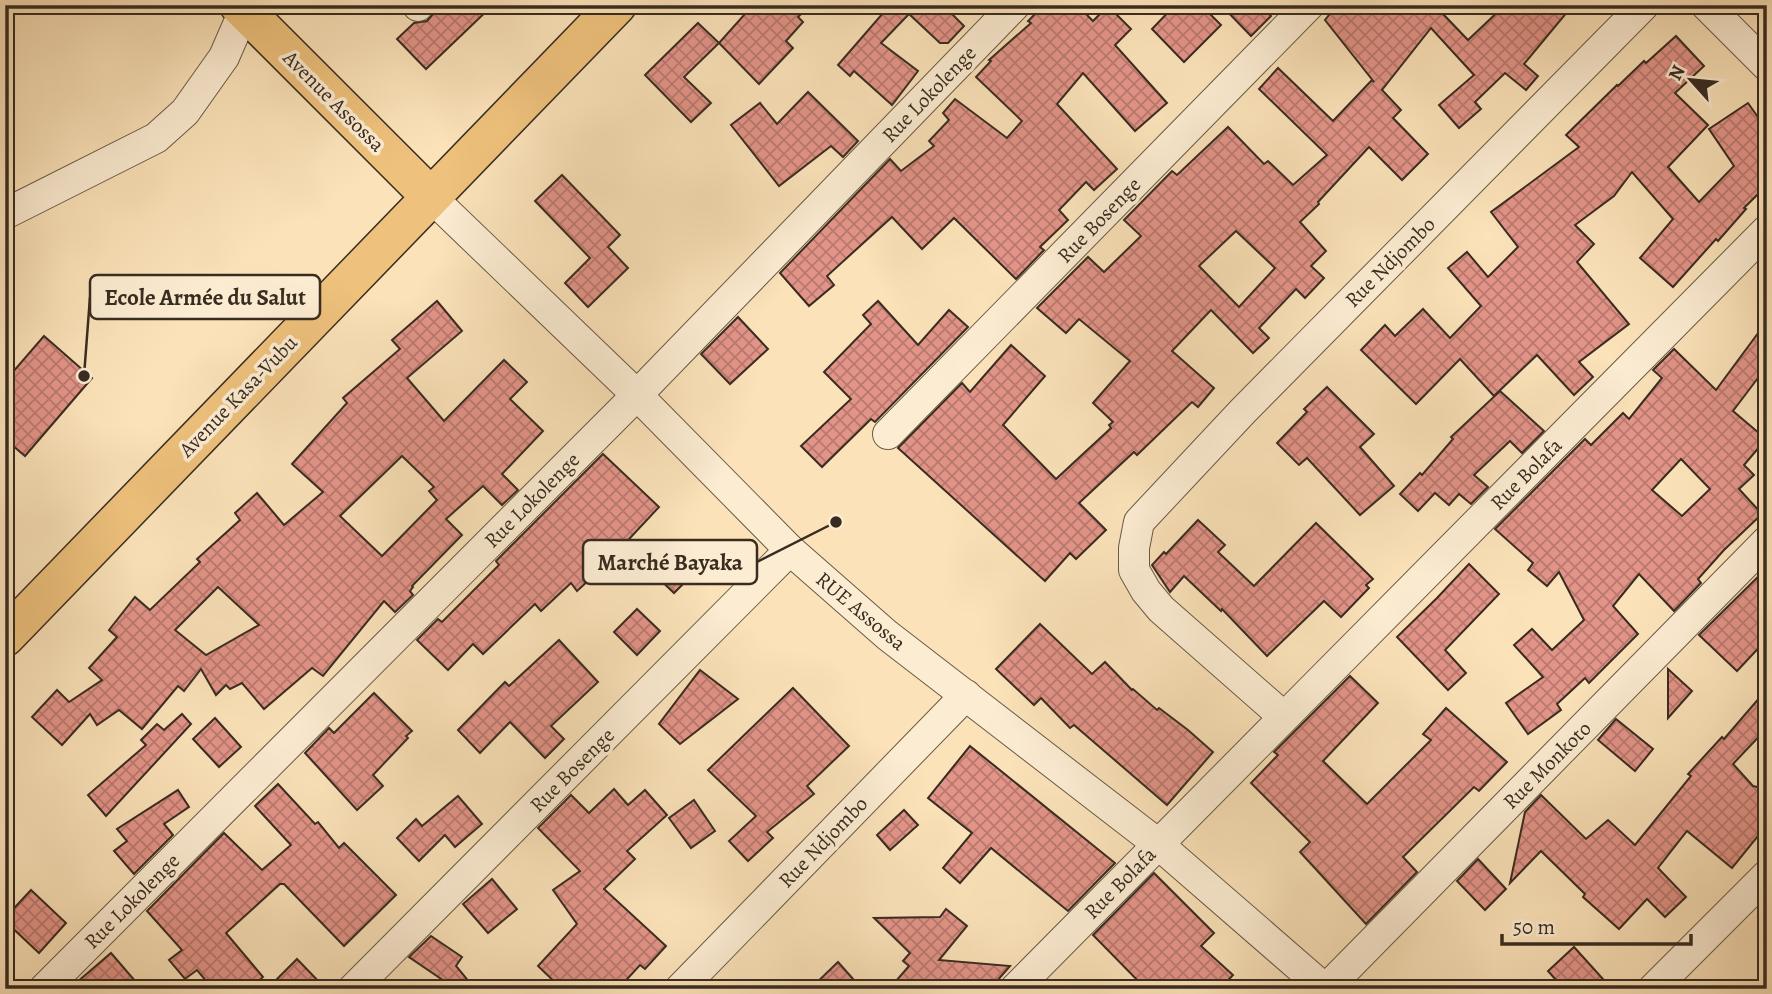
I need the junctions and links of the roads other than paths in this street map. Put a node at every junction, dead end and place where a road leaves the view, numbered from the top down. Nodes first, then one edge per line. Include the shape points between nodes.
1 (617, 5) edge
2 (1015, 5) edge
3 (1309, 5) edge
4 (1644, 5) edge
5 (1706, 5) edge
6 (245, 7) edge
7 (1767, 66) edge
8 (430, 196) junction
9 (5, 214) edge
10 (1767, 230) edge
11 (637, 395) junction
12 (888, 435) dead end
13 (1767, 541) edge
14 (790, 550) junction
15 (5, 636) edge
16 (966, 695) junction
17 (1284, 717) junction
18 (1158, 844) junction
19 (1767, 875) edge
20 (44, 989) edge
21 (353, 989) edge
22 (680, 989) edge
23 (1015, 989) edge
24 (1325, 989) edge
25 (1653, 989) edge

1 - 8 main road, Avenue Kasa-Vubu
2 - 11 street, Rue Lokolenge
3 - 12 street, Rue Bosenge
4 - 17 street, Rue Ndjombo via 1139,522 1134,570 1146,591
5 - 7 street
6 - 8 main road, Avenue Assossa
6 - 9 street via 224,57 185,112 156,138
8 - 11 street, RUE Assossa
8 - 15 main road, Avenue Kasa-Vubu
10 - 17 street, Rue Bolafa
11 - 14 street, RUE Assossa
11 - 20 street, Rue Lokolenge
13 - 24 street, Rue Monkoto
14 - 16 street, RUE Assossa via 887,635
14 - 21 street, Rue Bosenge
16 - 18 street, RUE Assossa
16 - 22 street, Rue Ndjombo
17 - 18 street, Rue Bolafa
18 - 23 street, Rue Bolafa
18 - 24 street, RUE Assossa
19 - 25 street

